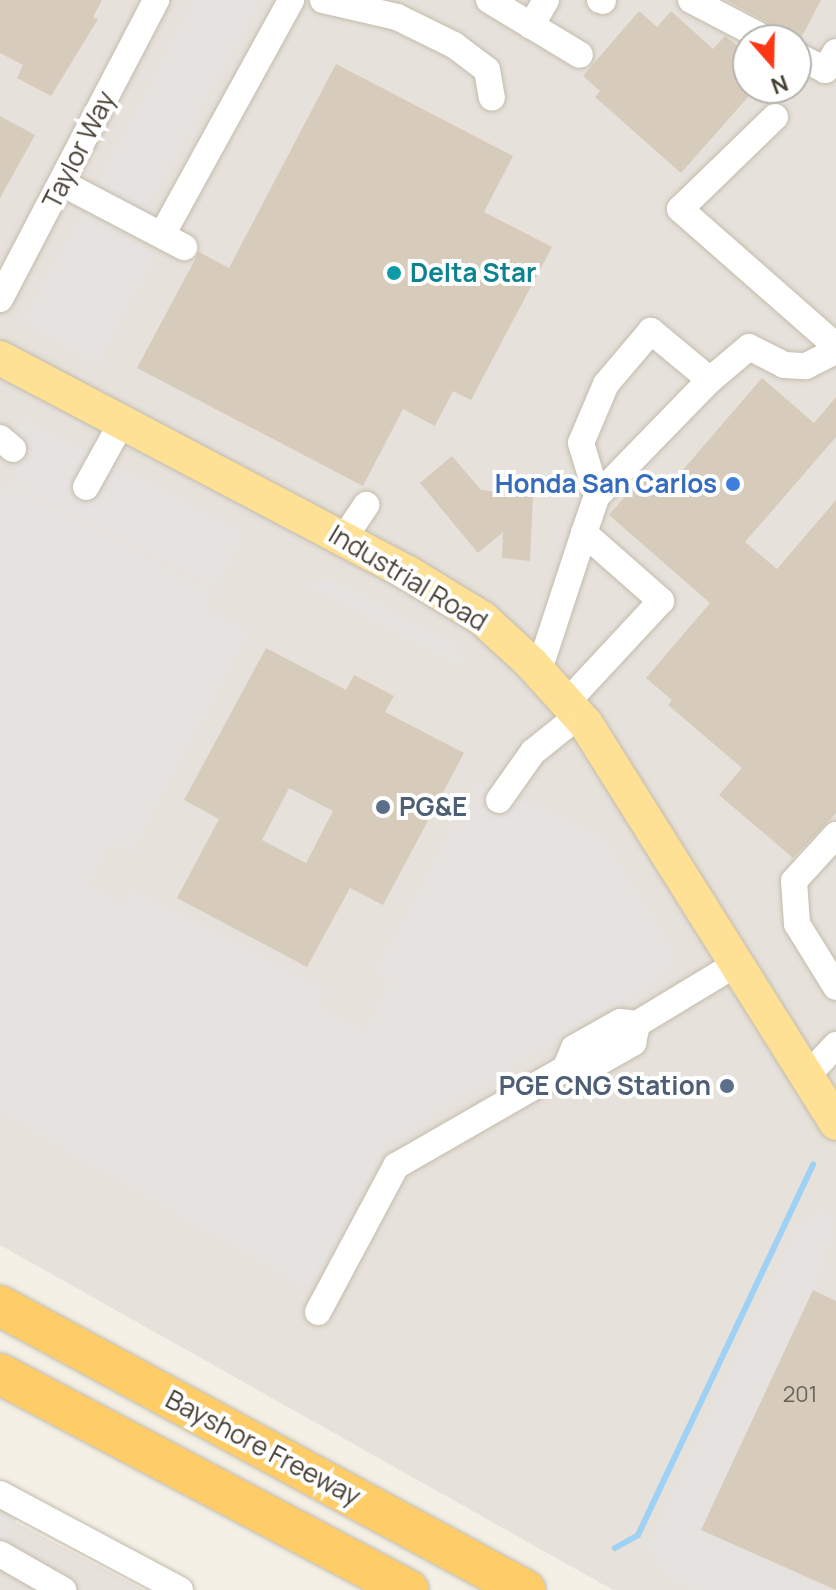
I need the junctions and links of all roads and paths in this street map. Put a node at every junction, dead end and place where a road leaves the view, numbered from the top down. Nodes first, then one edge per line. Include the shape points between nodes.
1 (156, 0) edge
2 (291, 0) edge
3 (323, 0) edge
4 (489, 0) edge
5 (546, 0) edge
6 (691, 0) edge
7 (737, 24) edge
8 (531, 26) junction
9 (836, 52) edge
10 (580, 55) dead end
11 (812, 63) edge
12 (492, 98) dead end
13 (775, 117) dead end
14 (62, 183) junction
15 (0, 299) edge
16 (836, 349) edge
17 (0, 358) edge
18 (710, 380) junction
19 (122, 422) junction
20 (86, 487) dead end
21 (597, 496) junction
22 (366, 505) dead end
23 (584, 533) junction
24 (344, 538) junction
25 (539, 670) junction
26 (574, 708) junction
27 (499, 800) dead end
28 (836, 835) edge
29 (736, 964) junction
30 (836, 987) edge
31 (836, 1045) edge
32 (806, 1077) junction
33 (836, 1123) edge
34 (0, 1306) edge
35 (318, 1312) dead end
36 (3, 1376) edge
37 (0, 1494) edge
38 (0, 1554) edge
39 (63, 1590) edge
40 (180, 1590) edge
41 (408, 1590) edge
42 (525, 1590) edge

1 - 14 street, Taylor Way
2 - 14 street via 173,241
3 - 12 street via 397,17 454,45 487,70
4 - 8 street
5 - 8 street
6 - 7 street
8 - 10 street
9 - 11 street via 825,70
13 - 16 street via 680,209
14 - 15 street, Taylor Way
16 - 18 street via 806,366 784,365 749,347
17 - 19 main road, Industrial Road
18 - 21 street
18 - 21 street via 651,331 606,384 581,443
19 - 20 street
19 - 24 main road, Industrial Road
21 - 23 street
22 - 24 street
23 - 25 street
23 - 26 street via 661,601
24 - 25 main road, Industrial Road via 482,618
25 - 26 main road, Industrial Road
26 - 27 street
26 - 29 main road, Industrial Road
28 - 30 street via 794,881 797,924
29 - 32 main road, Industrial Road
29 - 35 street via 637,1024 633,1043 589,1068 565,1069 396,1166
31 - 32 street
32 - 33 main road, Industrial Road
34 - 42 highway, Bayshore Freeway
36 - 41 highway
37 - 40 street
38 - 39 street

